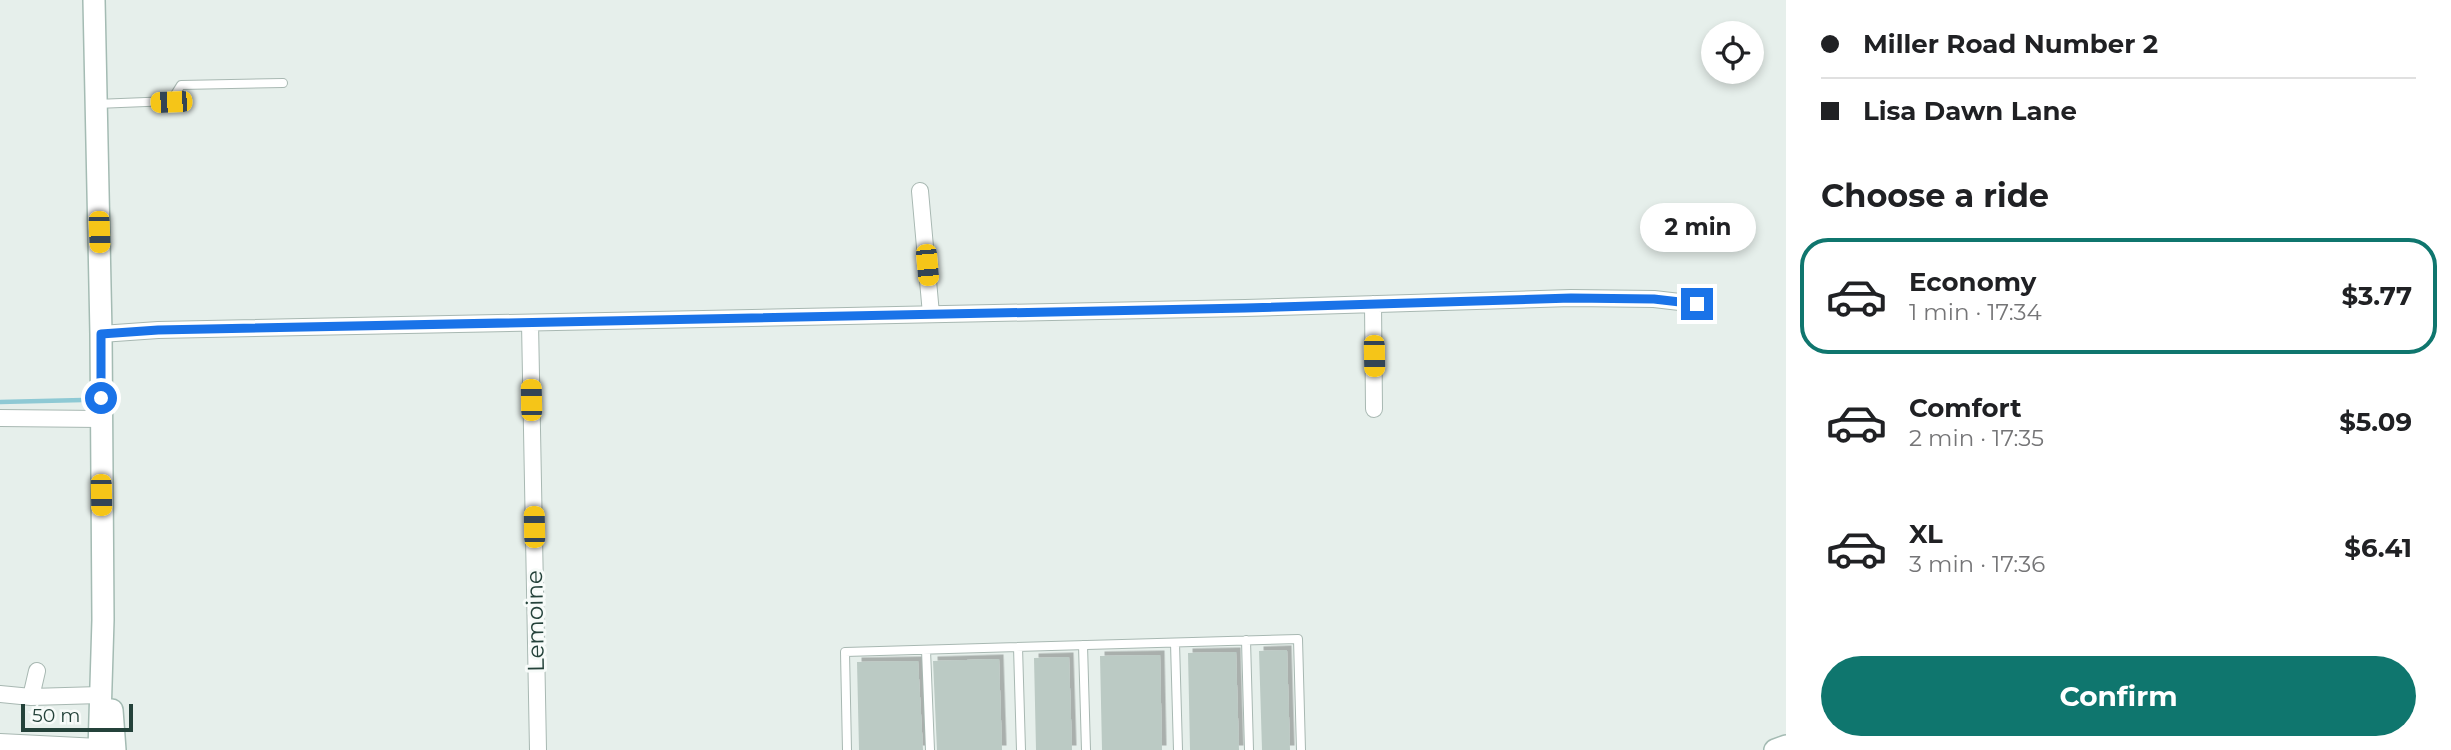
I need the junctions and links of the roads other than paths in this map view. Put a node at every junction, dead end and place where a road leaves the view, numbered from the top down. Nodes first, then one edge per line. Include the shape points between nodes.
1 (94, 0) edge
2 (283, 83) dead end
3 (96, 104) junction
4 (920, 191) dead end
5 (1373, 304) junction
6 (1697, 304) dead end
7 (931, 314) junction
8 (530, 323) junction
9 (101, 334) junction
10 (1374, 409) dead end
11 (0, 418) edge
12 (100, 419) junction
13 (103, 620) junction
14 (1246, 640) junction
15 (1175, 643) junction
16 (1083, 645) junction
17 (1018, 647) junction
18 (926, 650) junction
19 (37, 671) dead end
20 (0, 694) edge
21 (100, 695) junction
22 (31, 697) junction
23 (0, 742) edge
24 (1786, 746) edge
25 (105, 749) edge
26 (538, 750) edge
27 (847, 750) edge
28 (930, 750) edge
29 (1021, 750) edge
30 (1086, 750) edge
31 (1178, 750) edge
32 (1250, 750) edge
33 (1301, 750) edge
34 (1775, 750) edge

1 - 3 main road
2 - 3 lane via 181,85 171,102
3 - 9 main road
4 - 7 street
5 - 6 street via 1571,298
5 - 7 street
5 - 10 street
7 - 8 street
8 - 9 street
8 - 26 street, Lemoine
9 - 12 main road
11 - 12 street
12 - 13 main road
13 - 21 main road
13 - 25 main road
14 - 15 lane
14 - 32 lane
14 - 33 lane via 1298,639
15 - 16 lane
15 - 31 lane
16 - 17 lane
16 - 30 lane
17 - 18 lane
17 - 29 lane
18 - 27 lane via 845,652
18 - 28 lane
19 - 22 street
20 - 22 street
21 - 22 street
21 - 25 main road
23 - 25 street
24 - 34 main road

